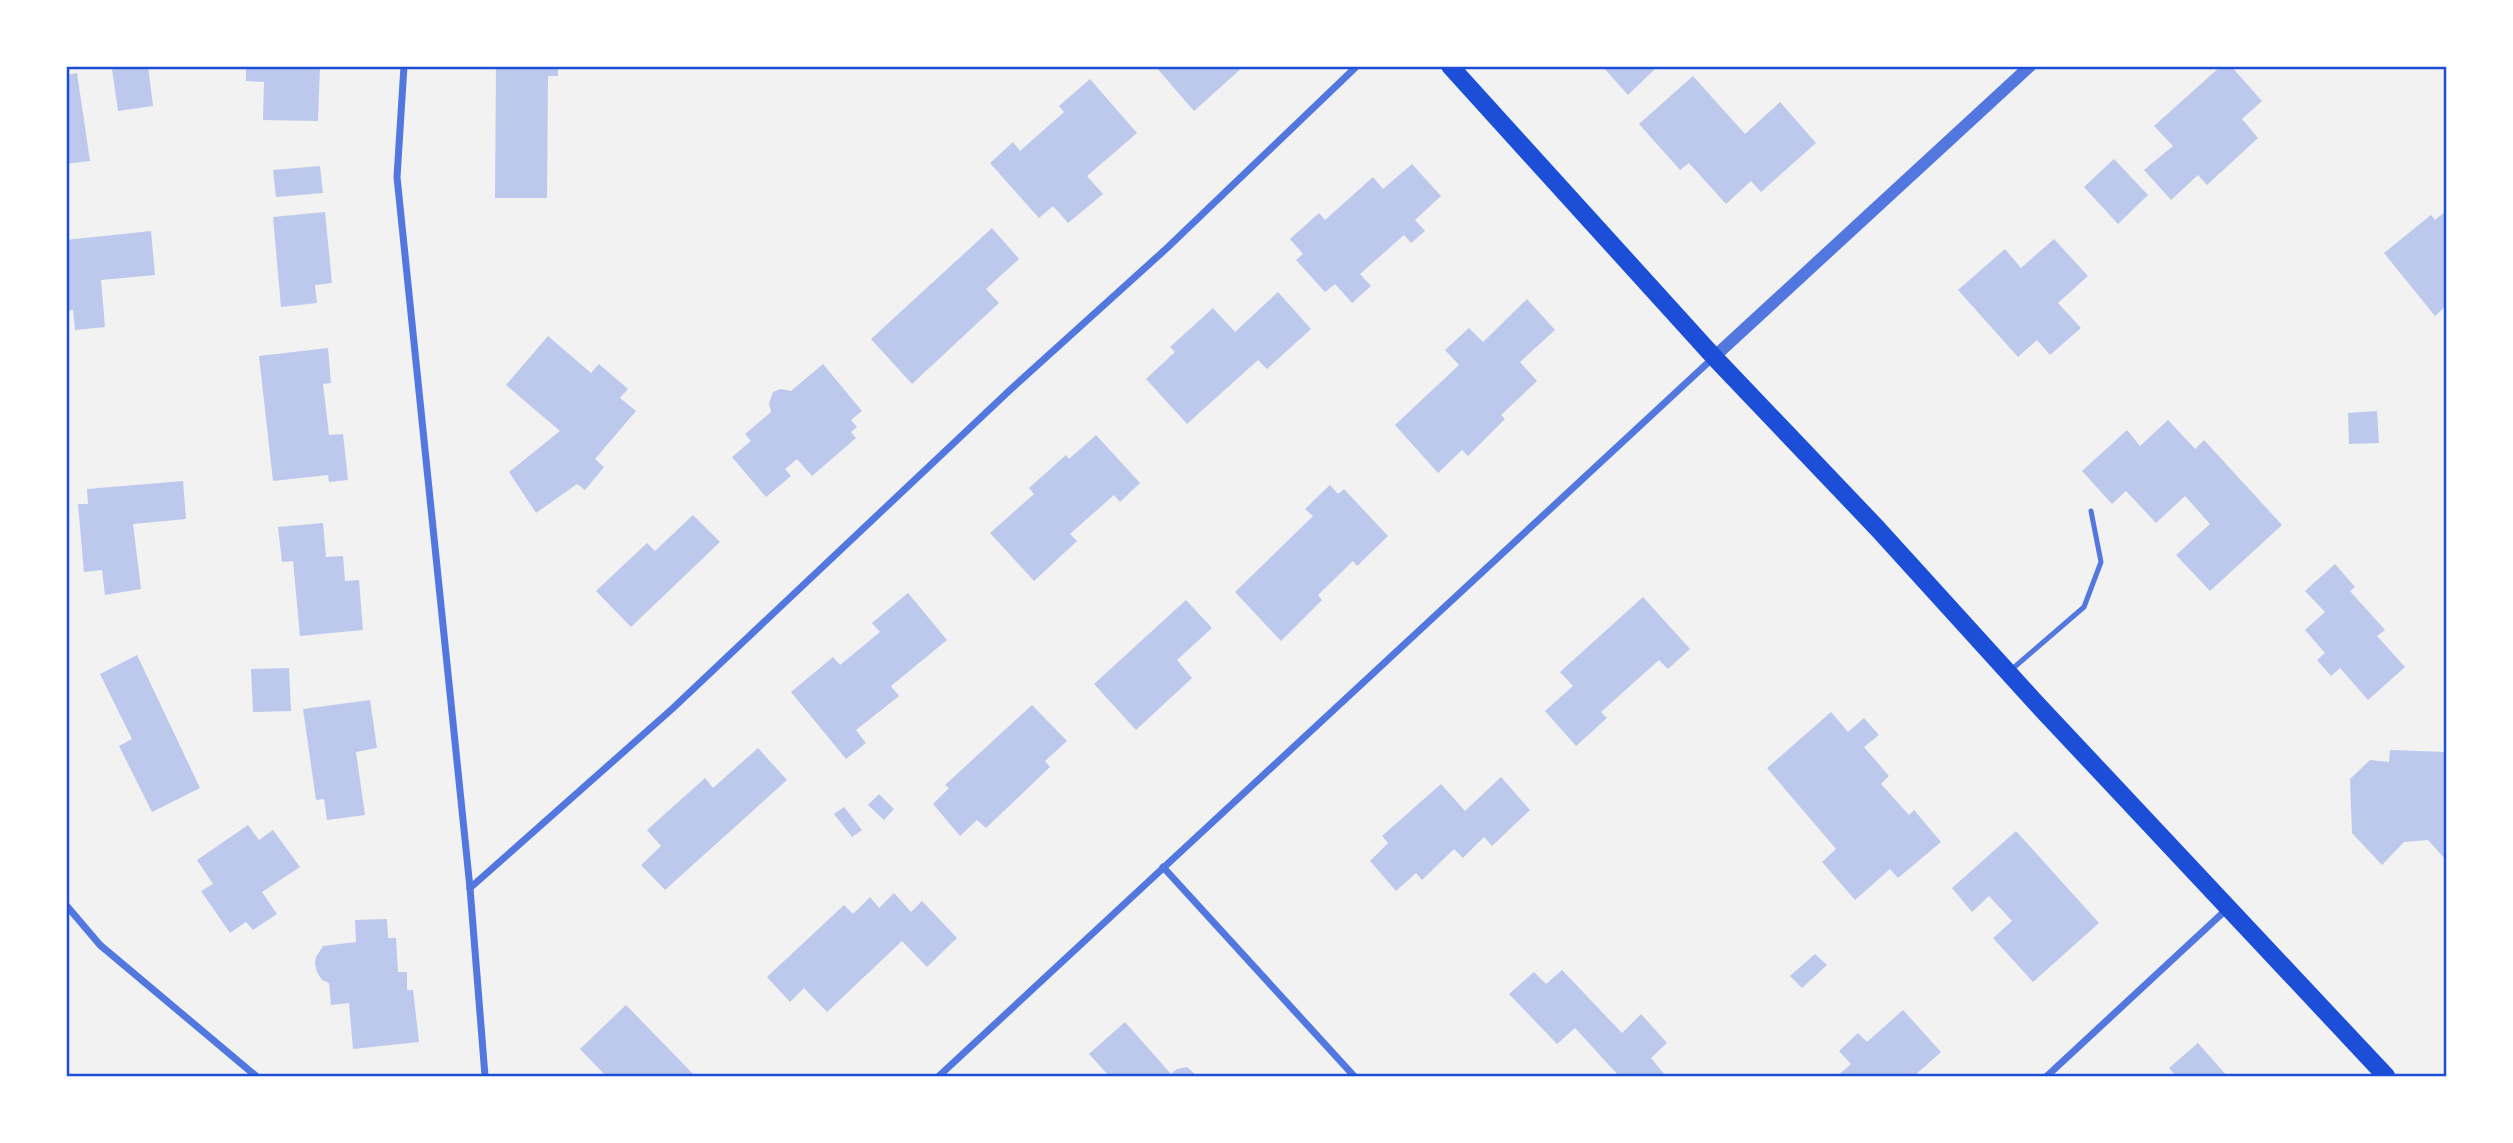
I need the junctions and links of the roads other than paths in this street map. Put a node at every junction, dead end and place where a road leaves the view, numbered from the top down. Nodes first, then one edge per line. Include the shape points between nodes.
1 (404, 66) edge
2 (1357, 66) edge
3 (1450, 66) edge
4 (2030, 66) edge
5 (1714, 357) junction
6 (2091, 511) dead end
7 (2009, 673) junction
8 (1163, 867) junction
9 (470, 888) junction
10 (66, 905) edge
11 (2228, 908) junction
12 (256, 1076) edge
13 (485, 1076) edge
14 (939, 1076) edge
15 (1354, 1076) edge
16 (2047, 1076) edge
17 (2386, 1076) edge

1 - 9 street via 397,177
2 - 9 street via 672,709
3 - 5 main road
4 - 5 street
5 - 7 main road
5 - 8 street
6 - 7 lane via 2101,562 2084,607
7 - 11 main road
8 - 14 street
8 - 15 street
9 - 13 street
10 - 12 street via 100,945
11 - 16 street
11 - 17 main road

